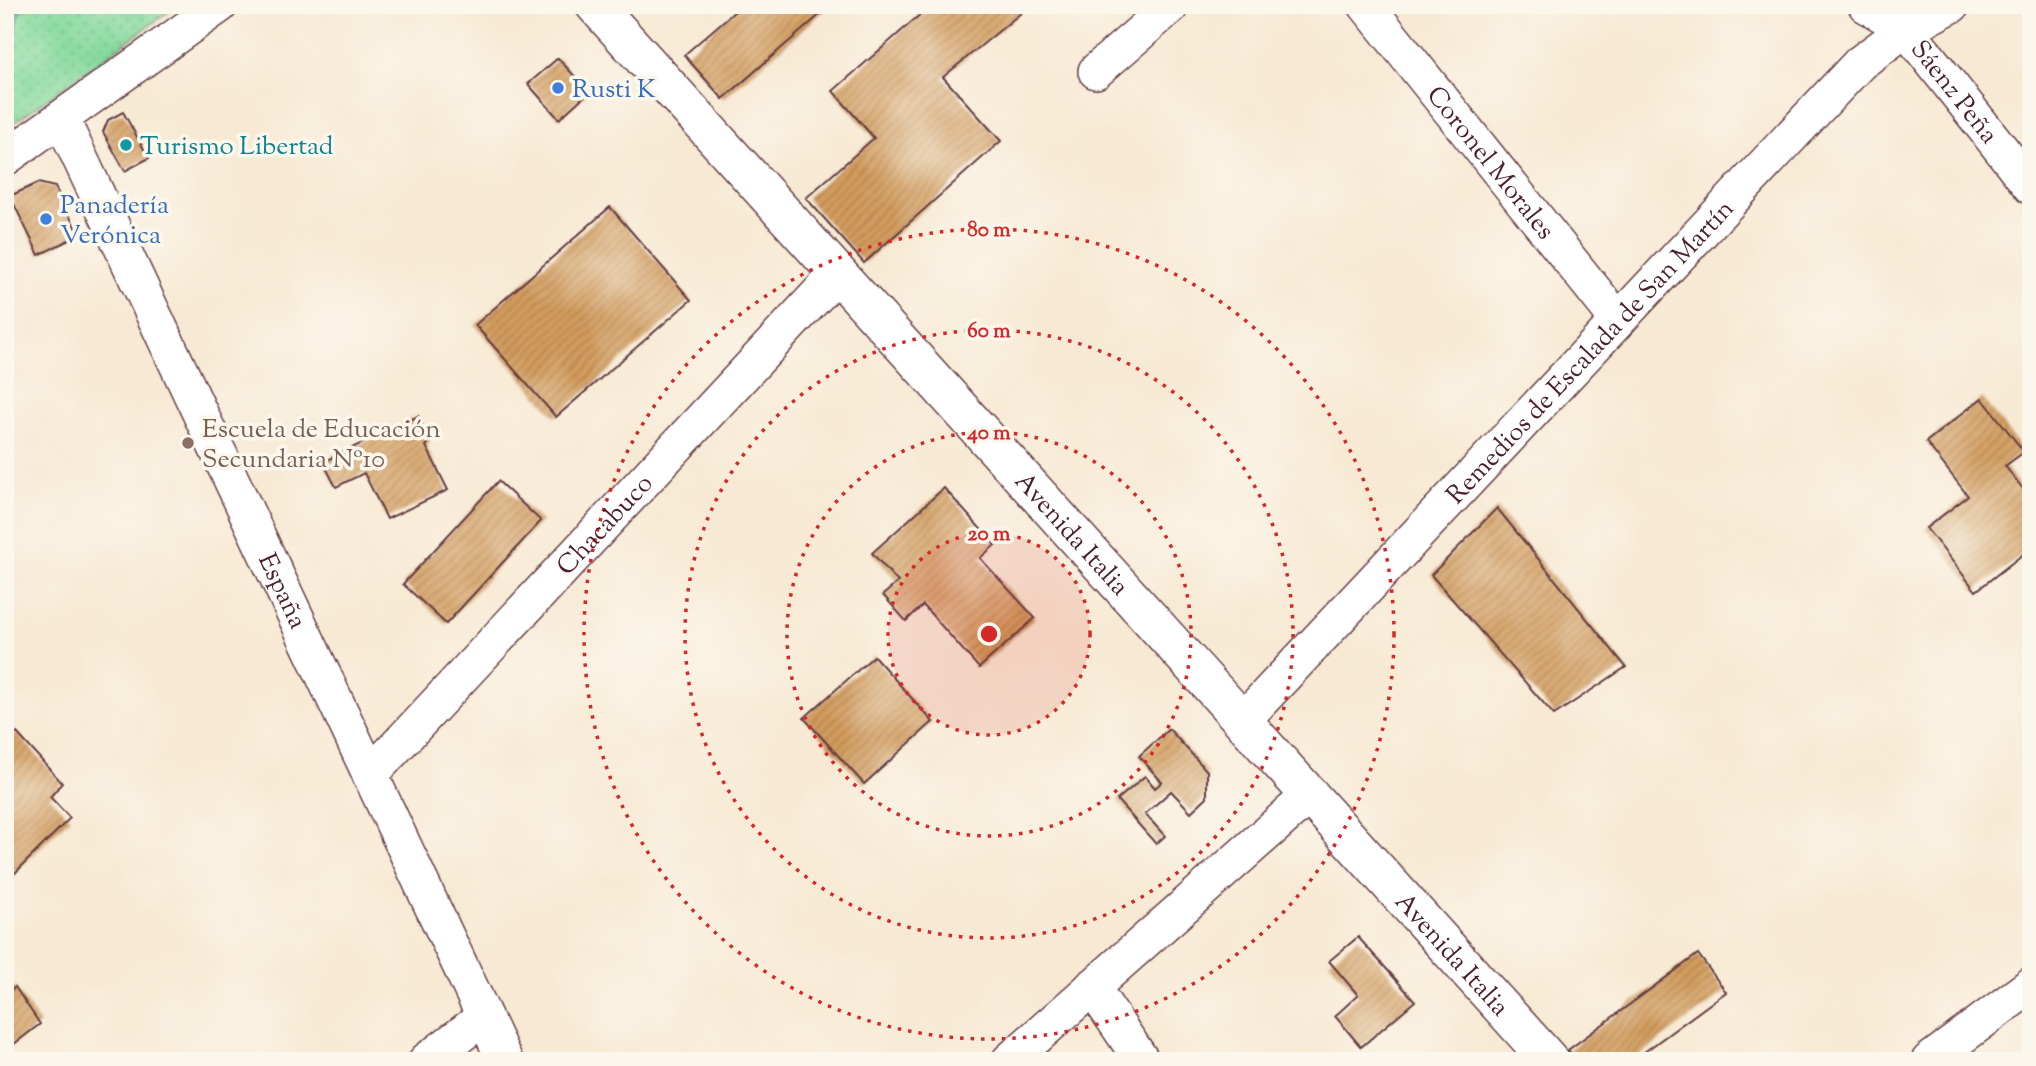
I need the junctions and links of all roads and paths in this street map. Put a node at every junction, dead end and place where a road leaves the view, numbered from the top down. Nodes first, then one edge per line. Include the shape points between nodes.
1 (220, 5) edge
2 (595, 5) edge
3 (1172, 5) edge
4 (1366, 5) edge
5 (1866, 5) edge
6 (1952, 5) edge
7 (1905, 17) edge
8 (1096, 71) dead end
9 (62, 120) junction
10 (5, 158) edge
11 (2031, 187) edge
12 (838, 273) junction
13 (1617, 319) junction
14 (1243, 720) junction
15 (370, 775) junction
16 (1310, 795) junction
17 (2031, 985) edge
18 (1092, 987) junction
19 (484, 1017) junction
20 (426, 1061) edge
21 (505, 1061) edge
22 (1009, 1061) edge
23 (1142, 1061) edge
24 (1550, 1061) edge
25 (1929, 1061) edge

1 - 9 street
2 - 12 street, Avenida Italia
3 - 8 street
4 - 13 street, Coronel Morales
5 - 7 street, Sáenz Peña
6 - 7 street, Remedios de Escalada de San Martín
7 - 11 street, Sáenz Peña
7 - 13 street, Remedios de Escalada de San Martín
9 - 10 street
9 - 15 street, España
12 - 14 street, Avenida Italia
12 - 15 street, Chacabuco
13 - 14 street, Remedios de Escalada de San Martín
14 - 16 street, Avenida Italia
15 - 19 street, España
16 - 18 street
16 - 24 street, Avenida Italia
17 - 25 street
18 - 22 street
18 - 23 street
19 - 20 street
19 - 21 street, España

